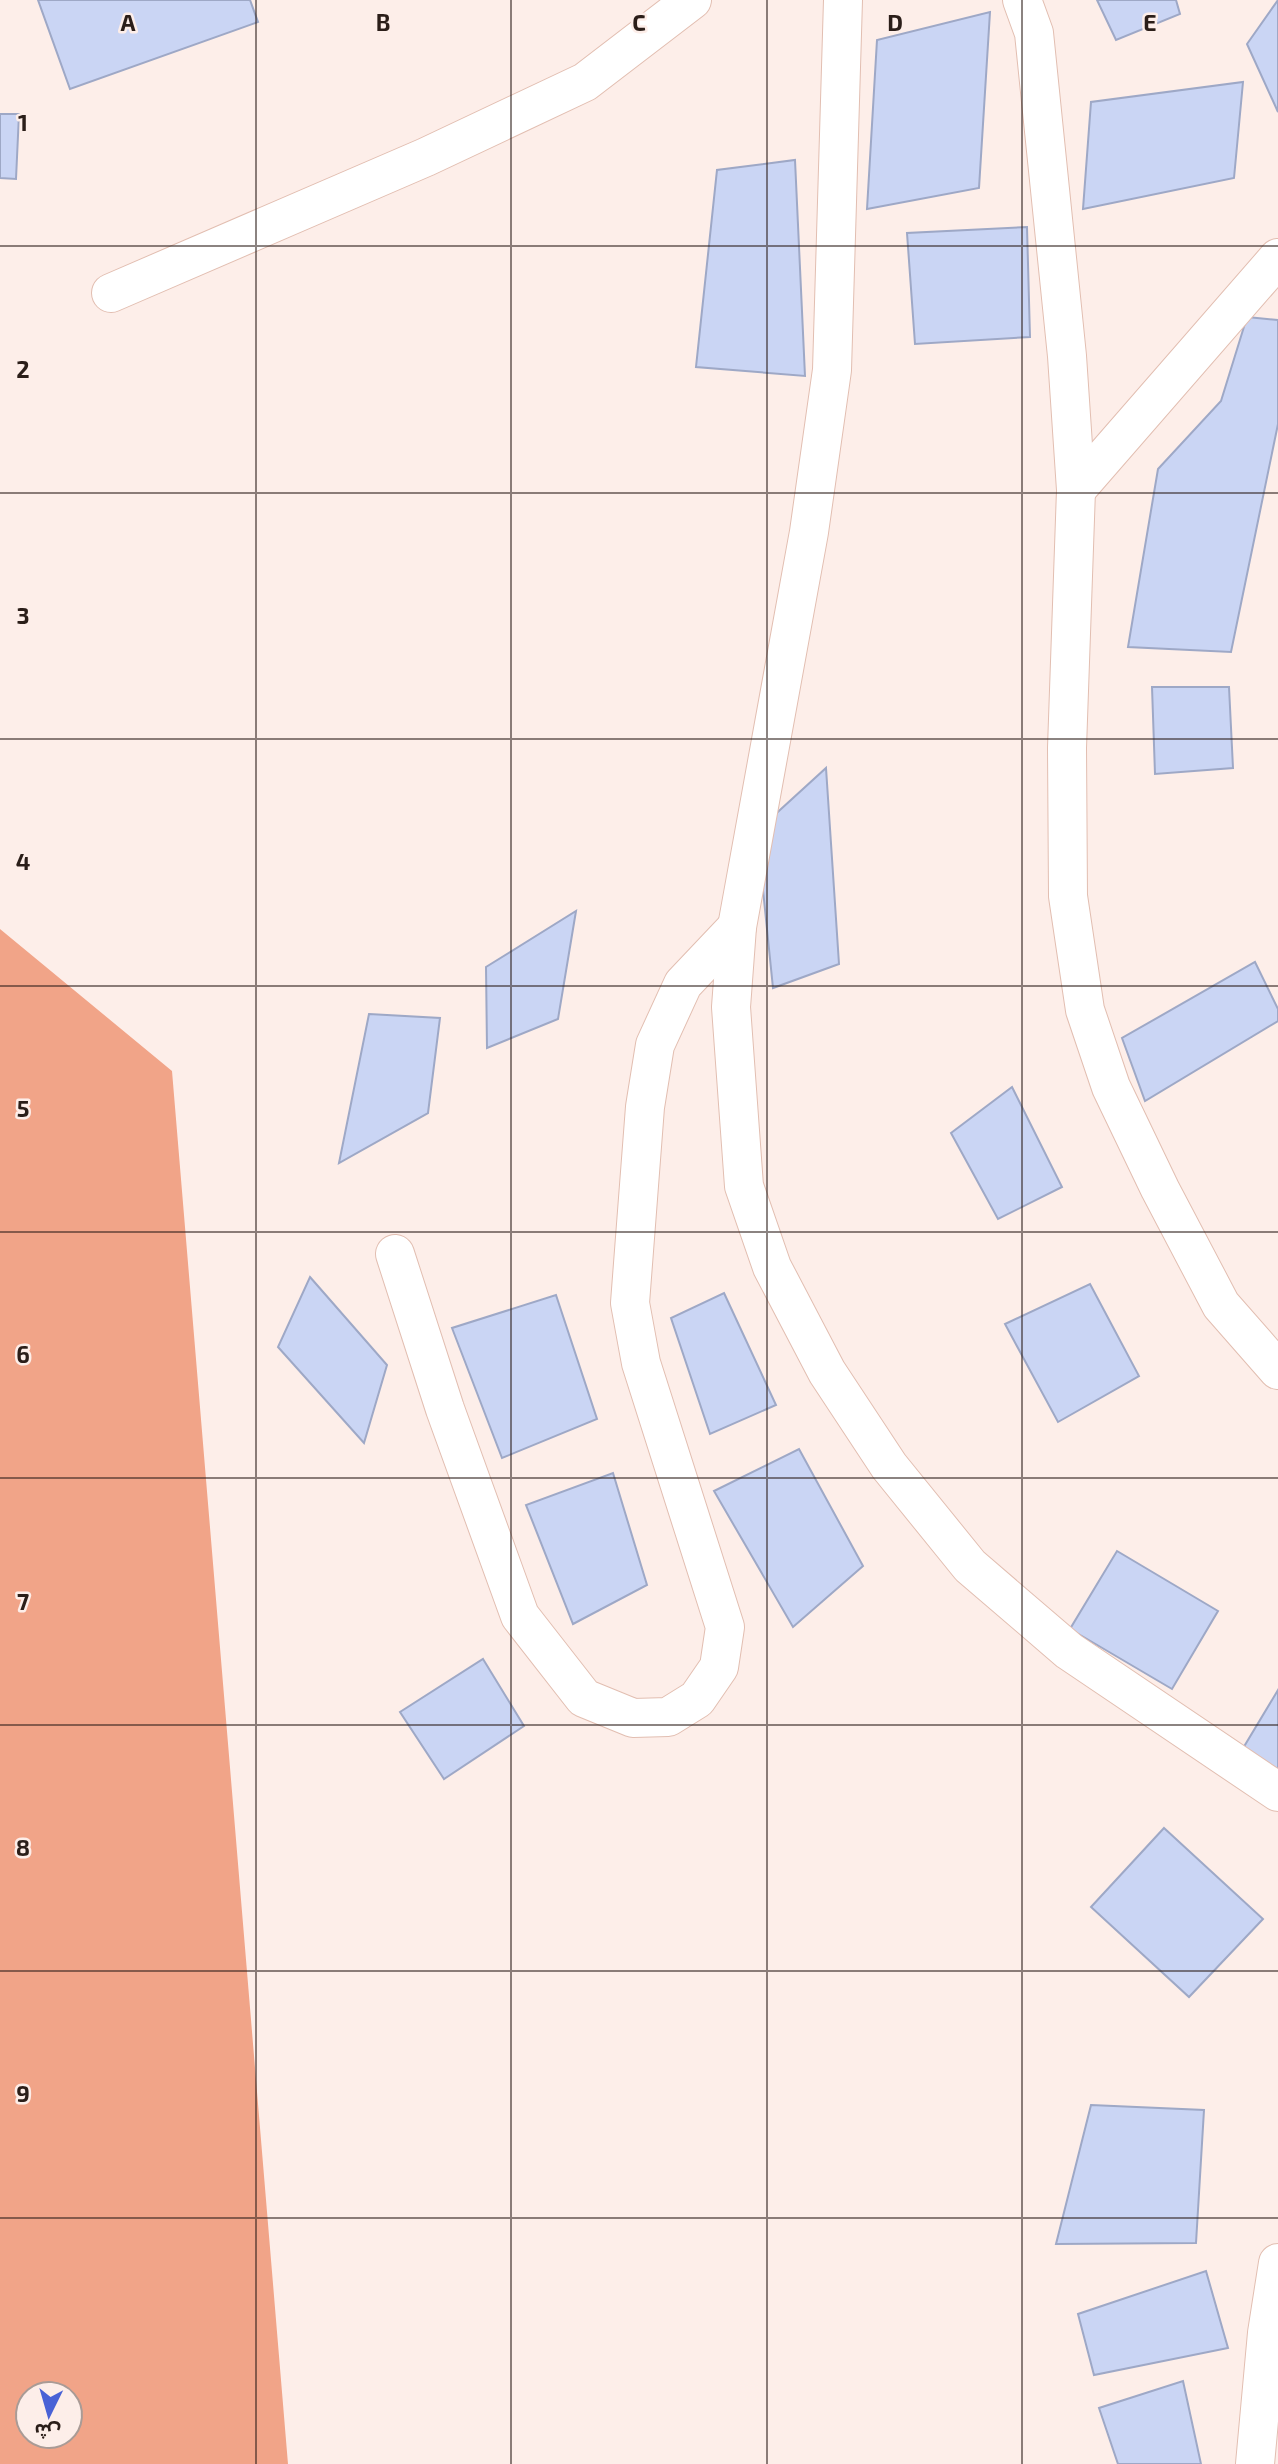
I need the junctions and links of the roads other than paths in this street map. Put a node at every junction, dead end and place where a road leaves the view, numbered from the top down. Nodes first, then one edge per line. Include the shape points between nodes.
1 (692, 0) edge
2 (843, 0) edge
3 (1022, 0) edge
4 (1278, 258) edge
5 (111, 293) dead end
6 (1076, 490) junction
7 (737, 927) junction
8 (395, 1254) dead end
9 (1278, 1370) edge
10 (1278, 1793) edge
11 (1278, 2263) edge
12 (1255, 2464) edge

1 - 5 street via 585,82 426,157
2 - 7 street via 832,370 809,532
3 - 6 street via 1034,33
4 - 6 street
6 - 9 street via 1067,748 1068,896 1085,1010 1111,1087 1221,1304
7 - 8 street via 683,984 656,1045 645,1107 630,1303 642,1363 725,1627 719,1667 697,1699 668,1717 633,1718 584,1698 520,1616
7 - 10 street via 731,1007 744,1186 772,1267 827,1372 889,1466 970,1566 1069,1651
11 - 12 street

